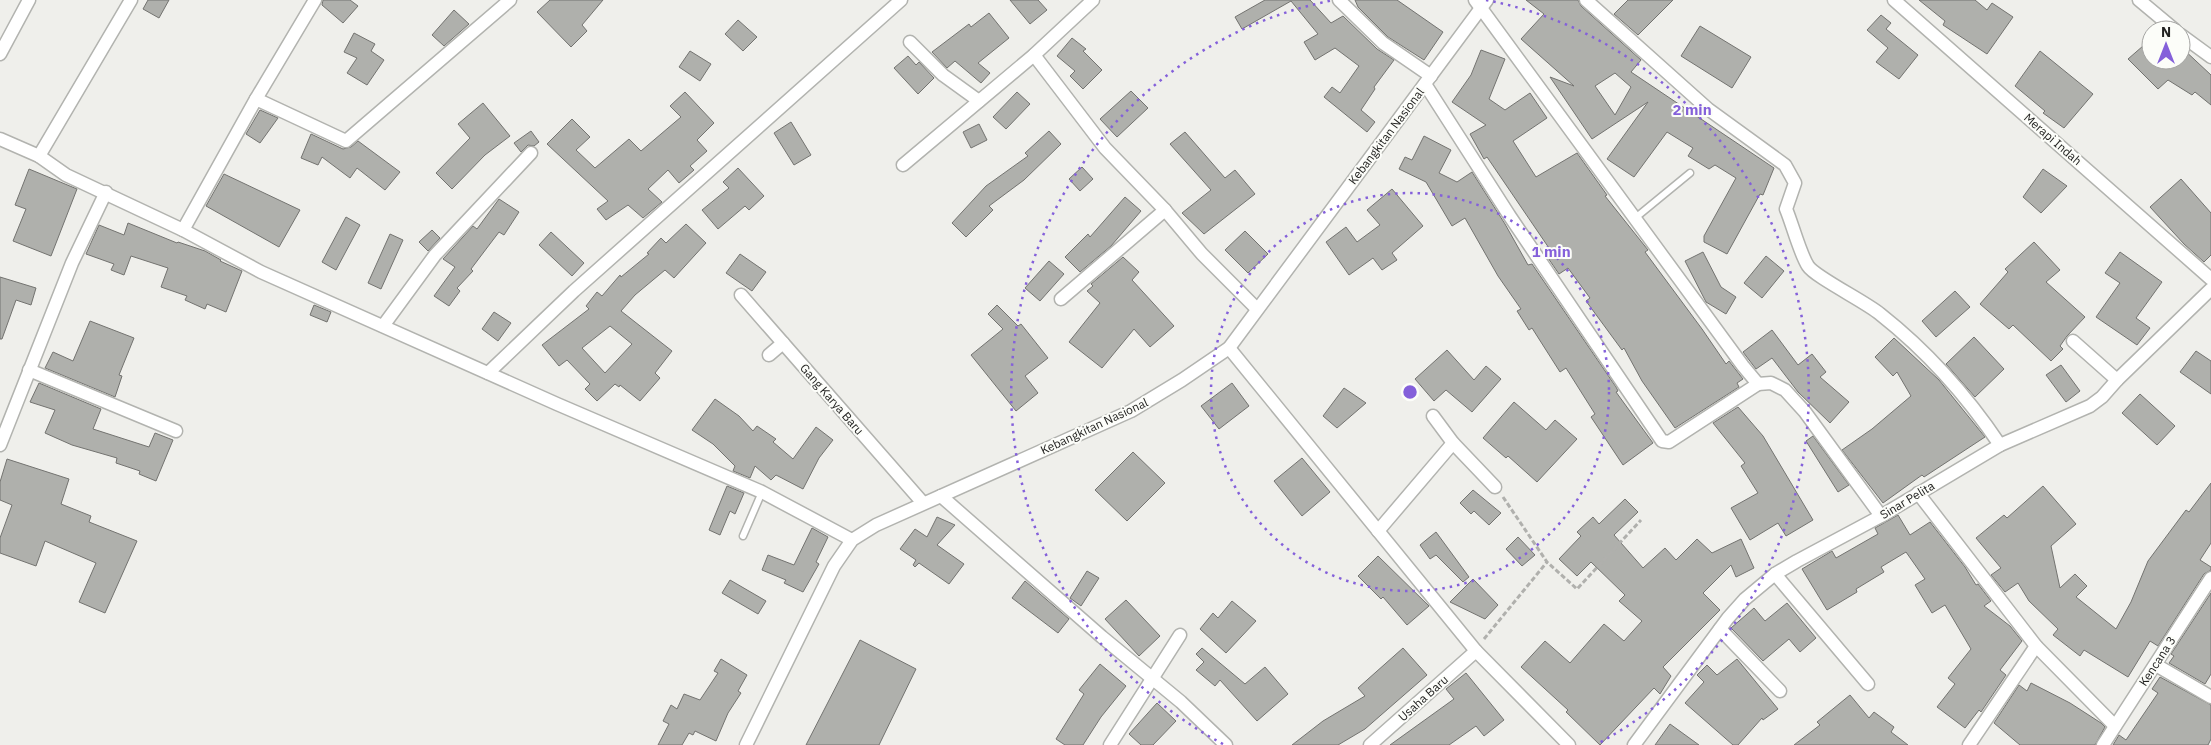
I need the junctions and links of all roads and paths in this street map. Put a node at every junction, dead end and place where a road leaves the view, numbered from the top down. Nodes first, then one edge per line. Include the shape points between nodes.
1 (29, 0) edge
2 (131, 0) edge
3 (315, 0) edge
4 (510, 0) edge
5 (901, 0) edge
6 (1093, 0) edge
7 (1339, 0) edge
8 (1586, 0) edge
9 (1894, 0) edge
10 (2139, 0) edge
11 (1481, 3) edge
12 (2162, 20) edge
13 (910, 42) dead end
14 (2191, 42) edge
15 (0, 54) edge
16 (1034, 55) junction
17 (2211, 57) edge
18 (1428, 80) junction
19 (256, 99) junction
20 (979, 101) junction
21 (0, 139) edge
22 (531, 153) dead end
23 (39, 156) junction
24 (903, 165) dead end
25 (1690, 174) dead end
26 (106, 192) junction
27 (1165, 210) junction
28 (1634, 219) junction
29 (183, 230) junction
30 (2211, 279) edge
31 (2211, 290) edge
32 (741, 295) dead end
33 (1061, 299) dead end
34 (1257, 309) junction
35 (383, 326) junction
36 (2073, 341) dead end
37 (783, 343) junction
38 (1229, 348) junction
39 (769, 354) dead end
40 (29, 370) junction
41 (488, 373) junction
42 (2117, 380) junction
43 (1758, 384) junction
44 (1433, 416) dead end
45 (176, 431) dead end
46 (1453, 443) junction
47 (0, 445) edge
48 (2000, 445) junction
49 (1495, 487) joint
50 (762, 492) junction
51 (1918, 494) junction
52 (941, 496) junction
53 (923, 503) junction
54 (1881, 516) junction
55 (1641, 520) dead end
56 (1378, 531) junction
57 (743, 536) dead end
58 (852, 540) junction
59 (1547, 562) junction
60 (1775, 574) junction
61 (2211, 578) edge
62 (1720, 629) junction
63 (1180, 635) dead end
64 (2036, 646) junction
65 (1476, 651) junction
66 (2156, 665) junction
67 (1151, 677) junction
68 (1868, 684) dead end
69 (1780, 691) dead end
70 (2211, 697) edge
71 (2115, 726) junction
72 (746, 745) edge
73 (1110, 745) edge
74 (1226, 745) edge
75 (1370, 745) edge
76 (1568, 745) edge
77 (1634, 745) edge
78 (1970, 745) edge
79 (2103, 745) edge

1 - 15 street
2 - 23 street
3 - 19 street
4 - 19 street via 348,140 344,141
5 - 41 street
6 - 16 street
7 - 18 street via 1383,43
8 - 48 street via 1708,109 1785,166 1795,183 1786,209 1808,267 1879,313 1908,338 1955,385
9 - 30 street, Merapi Indah
10 - 12 street
11 - 18 street, Kebangkitan Nasional
11 - 28 street
13 - 20 street via 944,75
14 - 17 street
16 - 20 street
16 - 27 street via 1106,148
18 - 34 street, Kebangkitan Nasional
18 - 43 street via 1510,214 1662,441 1669,442
19 - 29 street
20 - 24 street
21 - 23 street
22 - 35 street via 435,254
23 - 26 street via 66,175
25 - 28 lane
26 - 29 street
26 - 40 street via 72,262
27 - 33 street
27 - 34 street via 1202,254
28 - 43 street
29 - 35 street via 261,272
31 - 42 street, Sinar Pelita
32 - 37 street, Gang Karya Baru
34 - 38 street, Kebangkitan Nasional
35 - 41 street
36 - 42 street
37 - 39 street
37 - 53 street, Gang Karya Baru
38 - 52 street, Kebangkitan Nasional via 1131,411
38 - 56 street
40 - 45 street
40 - 47 street
41 - 50 street
42 - 48 street, Sinar Pelita via 2090,406
43 - 54 street via 1771,383 1785,390 1805,412
44 - 46 street
46 - 49 street
46 - 56 street
48 - 51 street, Sinar Pelita
49 - 59 path
50 - 57 lane
50 - 58 street
51 - 54 street, Sinar Pelita
51 - 64 street
52 - 53 street, Kebangkitan Nasional
52 - 67 street
53 - 58 street, Kebangkitan Nasional
54 - 60 street, Sinar Pelita
55 - 59 path via 1578,589
56 - 65 street
58 - 72 street, Kebangkitan Nasional via 834,566
59 - 65 path
60 - 62 street, Sinar Pelita via 1745,599
60 - 68 street
61 - 66 street, Kencana 3
62 - 69 street
62 - 77 street, Sinar Pelita
63 - 67 street
64 - 71 street
64 - 78 street
65 - 75 street, Usaha Baru
65 - 76 street
66 - 70 street
66 - 71 street, Kencana 3
67 - 73 street
67 - 74 street
71 - 79 street, Kencana 3

